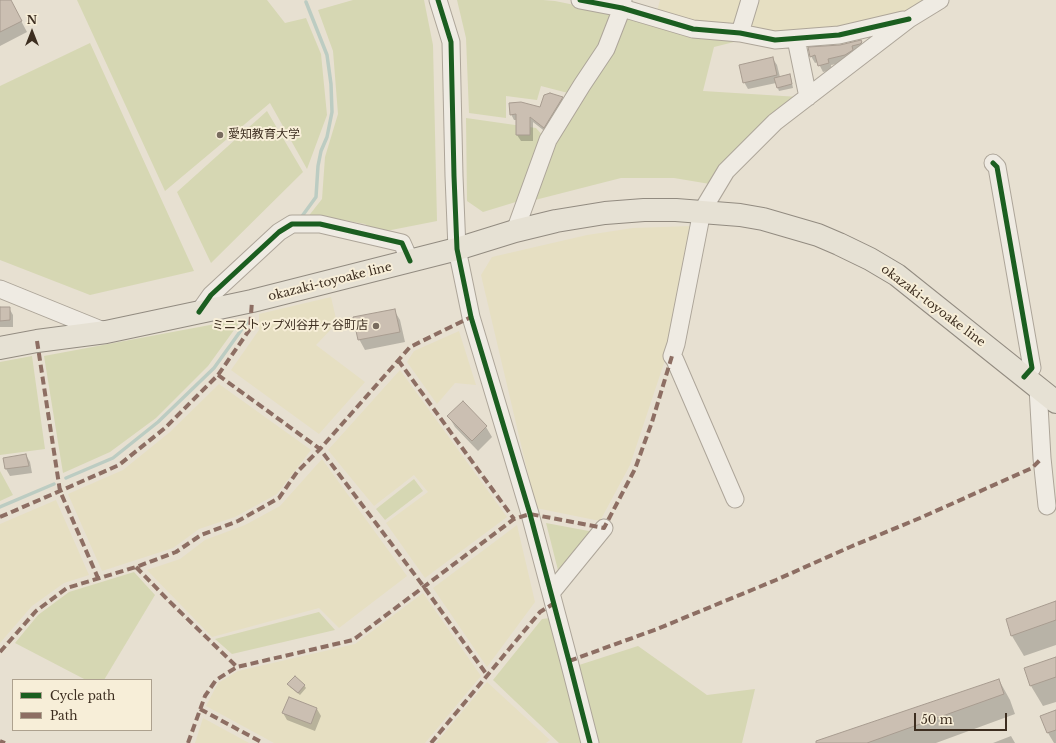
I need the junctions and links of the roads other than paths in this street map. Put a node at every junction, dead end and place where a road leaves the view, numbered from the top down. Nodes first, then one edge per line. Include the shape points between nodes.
1 (438, 0) edge
2 (580, 0) edge
3 (750, 0) edge
4 (940, 0) edge
5 (623, 4) edge
6 (909, 19) junction
7 (740, 33) junction
8 (796, 39) junction
9 (808, 97) junction
10 (993, 163) dead end
11 (702, 211) junction
12 (515, 231) junction
13 (457, 249) junction
14 (410, 261) junction
15 (0, 289) edge
16 (199, 312) junction
17 (106, 332) junction
18 (0, 348) edge
19 (1031, 382) junction
20 (1056, 402) edge
21 (735, 498) dead end
22 (1047, 506) dead end
23 (604, 528) dead end
24 (551, 593) junction
25 (590, 743) edge

1 - 13 street via 451,42
2 - 5 street
3 - 7 street
4 - 6 street
5 - 7 street via 694,29
5 - 12 street via 606,49 548,140
6 - 8 street via 838,35
6 - 9 street
7 - 8 street via 775,40
8 - 9 street
9 - 11 street via 775,122 726,171
10 - 19 street via 997,167 1032,368
11 - 12 main road, okazaki-toyoake line via 644,210 606,214 556,221
11 - 19 main road, okazaki-toyoake line via 780,223 818,235 870,259 896,275
11 - 21 street via 672,356
12 - 13 main road, okazaki-toyoake line
13 - 14 main road, okazaki-toyoake line
13 - 24 street via 471,317
14 - 16 main road, okazaki-toyoake line
14 - 16 street via 402,242 320,224 292,224 279,232 211,295
15 - 17 street
16 - 17 main road, okazaki-toyoake line
17 - 18 main road, okazaki-toyoake line
19 - 20 main road, okazaki-toyoake line
19 - 22 street
23 - 24 street
24 - 25 street

